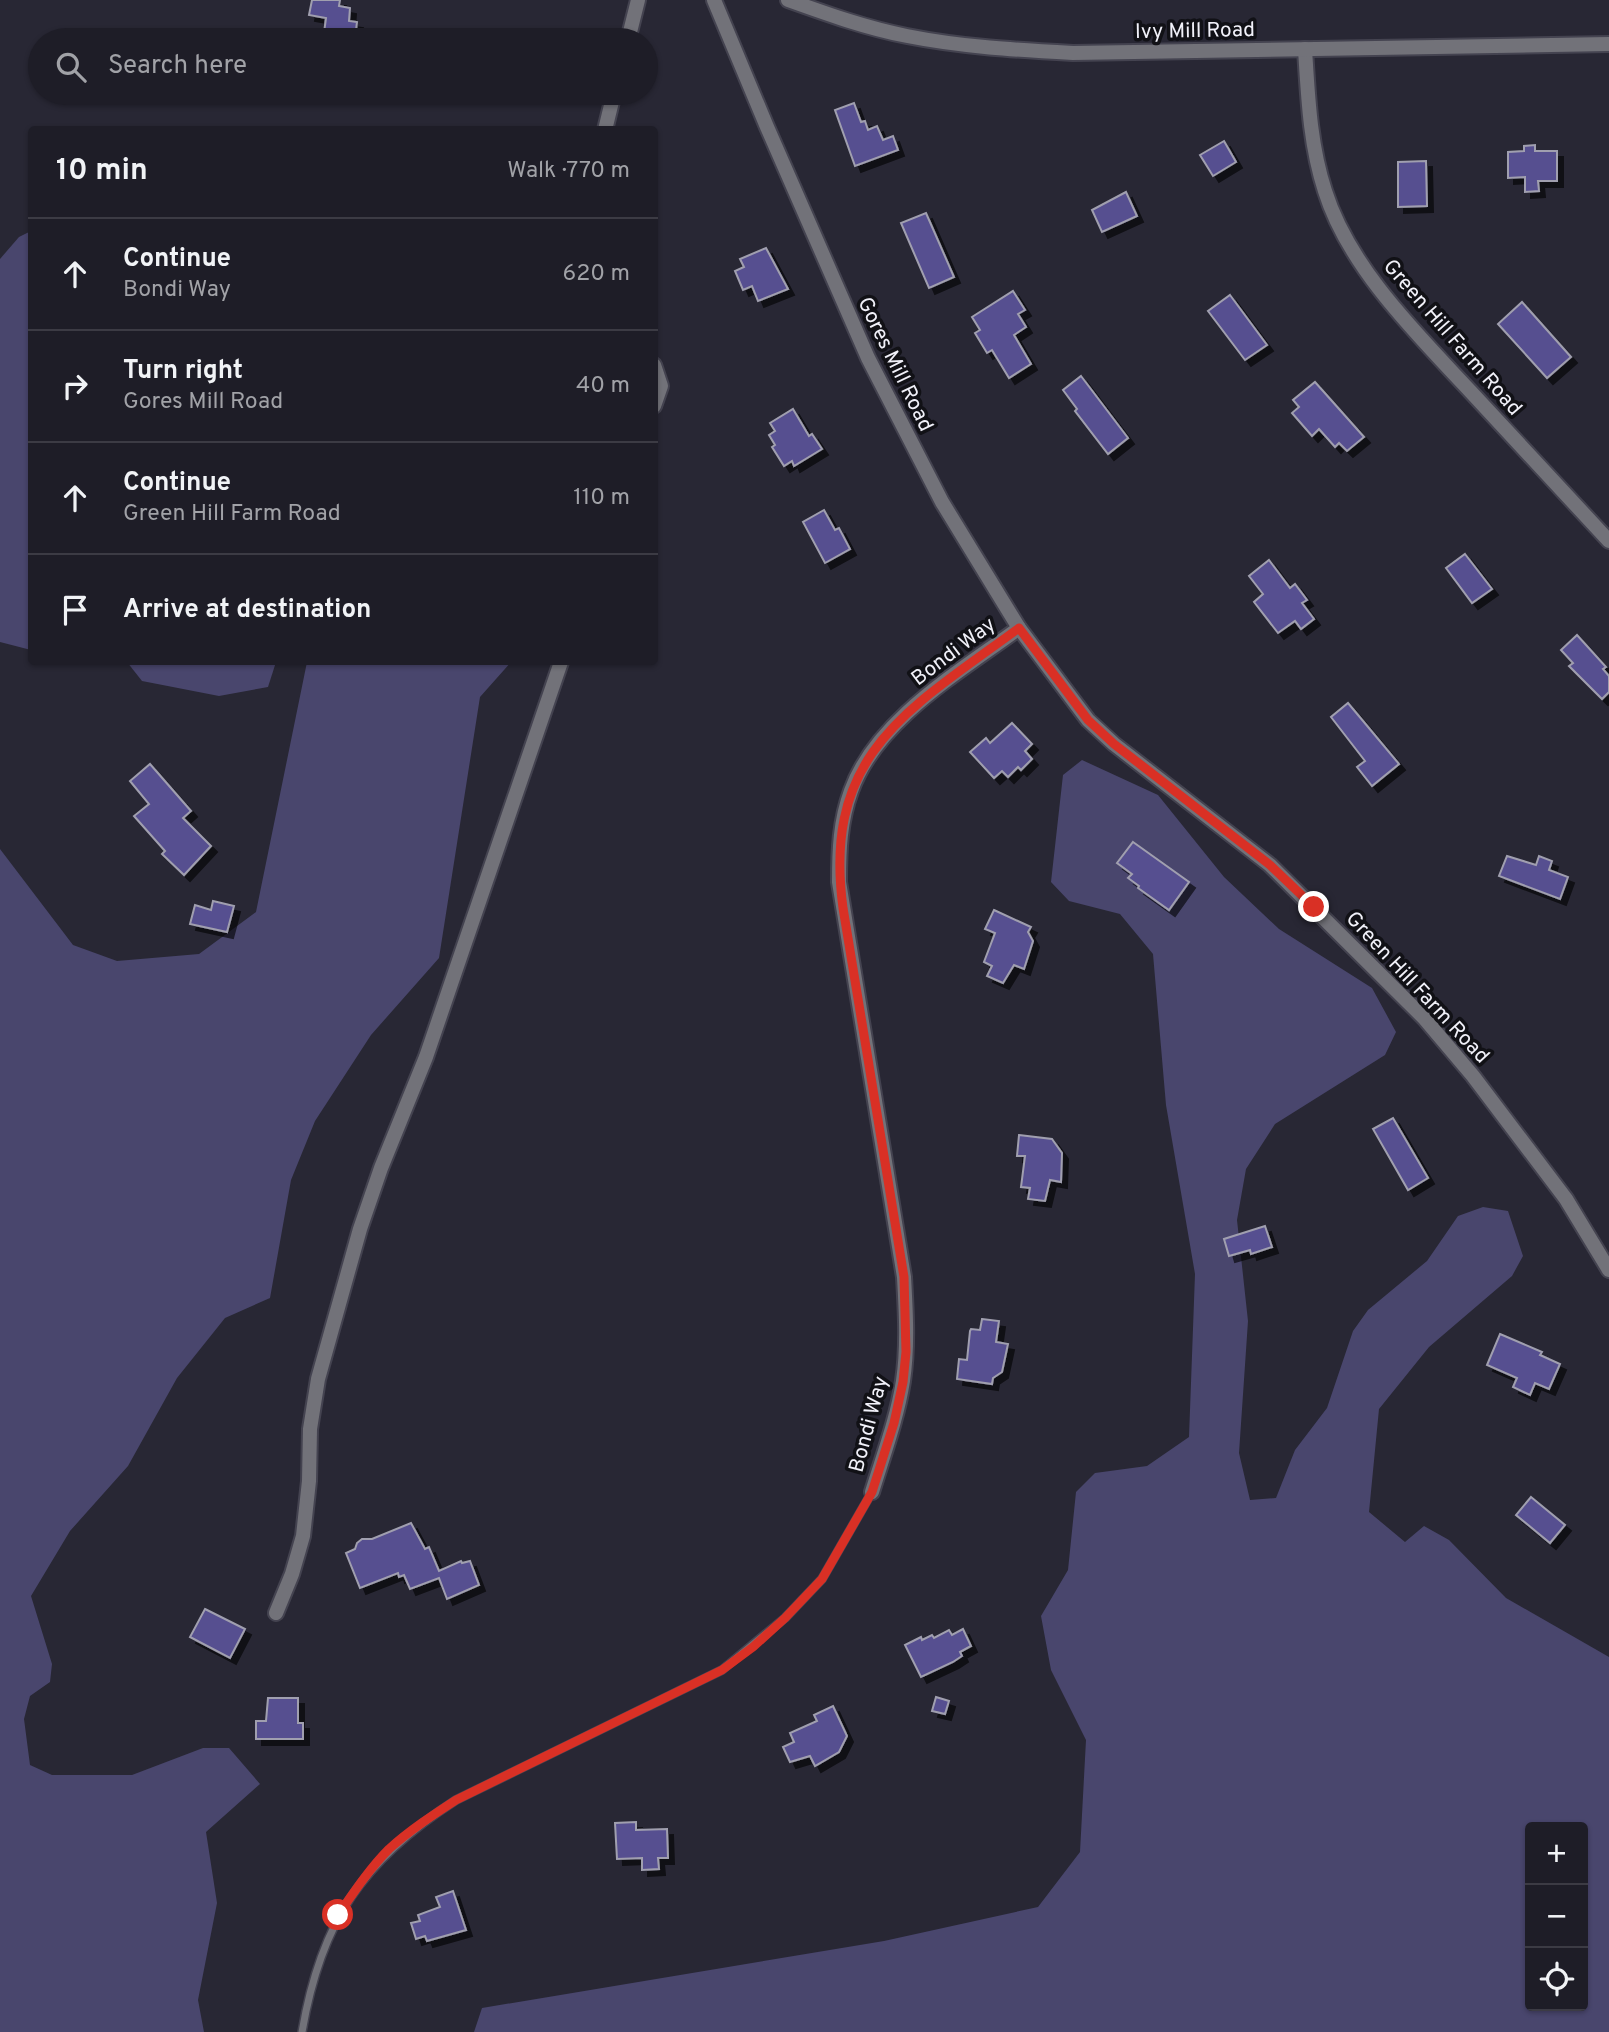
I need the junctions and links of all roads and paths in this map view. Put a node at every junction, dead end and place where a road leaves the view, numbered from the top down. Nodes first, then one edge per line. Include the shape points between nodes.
1 (638, 0) edge
2 (714, 0) edge
3 (788, 0) edge
4 (631, 28) edge
5 (1609, 44) edge
6 (1305, 49) junction
7 (611, 105) edge
8 (606, 126) edge
9 (658, 377) edge
10 (658, 395) edge
11 (1609, 541) edge
12 (1019, 628) junction
13 (560, 665) edge
14 (1088, 720) joint
15 (1609, 1270) edge
16 (872, 1492) joint
17 (276, 1613) dead end
18 (302, 2032) edge

1 - 4 street
2 - 12 street, Gores Mill Road via 874,370 942,502
3 - 6 street, Ivy Mill Road via 905,36 1007,50
5 - 6 street, Ivy Mill Road
6 - 11 street, Green Hill Farm Road via 1310,130 1317,162 1325,193 1352,248 1413,329
7 - 8 street
9 - 10 street
12 - 14 street, Gores Mill Road
12 - 16 street, Bondi Way via 922,700 887,733 851,789 839,845 839,881 904,1277 906,1313 903,1382
13 - 17 street via 426,1057 359,1229 318,1379 303,1535
14 - 15 street, Green Hill Farm Road via 1270,865 1424,1018 1566,1199
16 - 18 lane, Bondi Way via 822,1579 777,1625 722,1670 456,1800 389,1850 338,1915 307,2001

